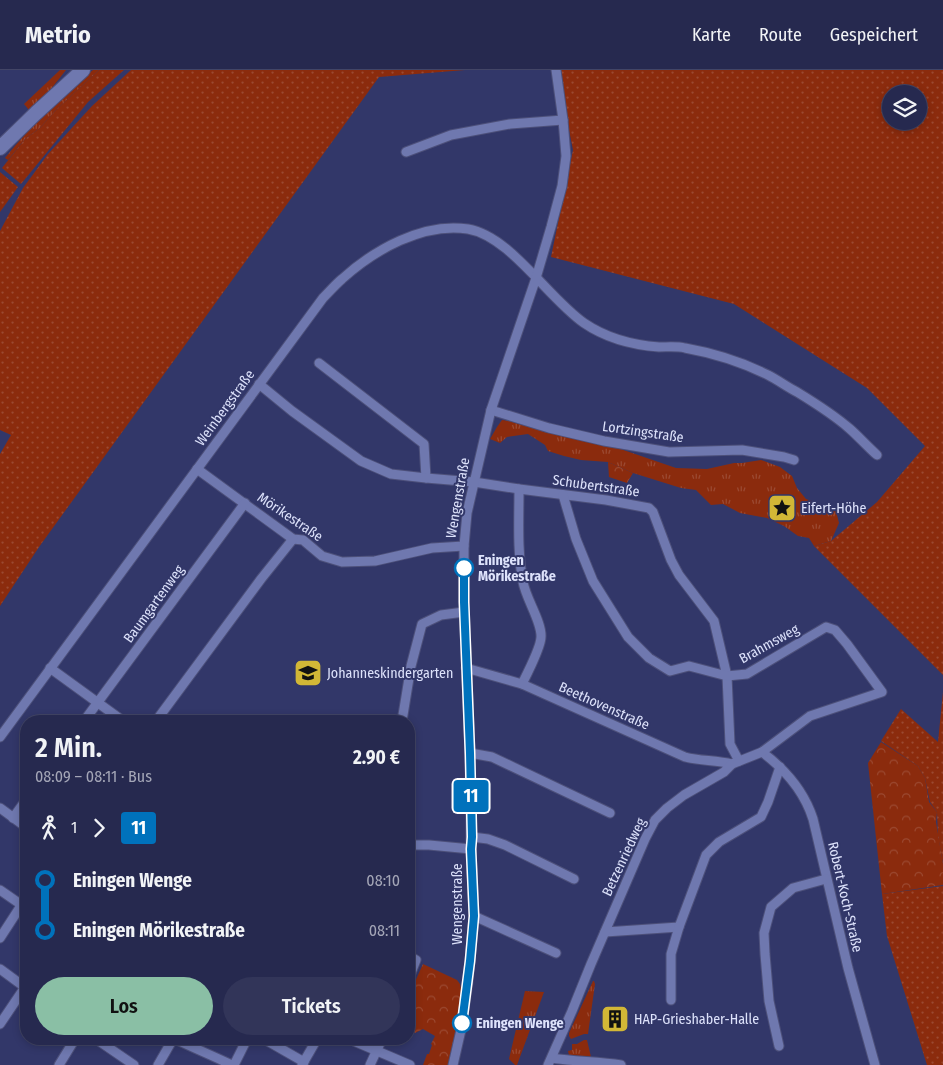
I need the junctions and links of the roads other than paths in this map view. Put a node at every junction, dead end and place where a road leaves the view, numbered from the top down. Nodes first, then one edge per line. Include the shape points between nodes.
1 (83, 70) edge
2 (556, 70) edge
3 (36, 113) junction
4 (563, 120) junction
5 (2, 146) edge
6 (406, 152) dead end
7 (0, 159) edge
8 (536, 278) junction
9 (320, 363) dead end
10 (259, 384) junction
11 (491, 410) junction
12 (877, 455) dead end
13 (794, 460) dead end
14 (198, 469) junction
15 (426, 478) junction
16 (474, 482) junction
17 (519, 489) junction
18 (563, 495) junction
19 (245, 503) junction
20 (292, 539) junction
21 (464, 546) junction
22 (464, 612) junction
23 (50, 668) junction
24 (466, 668) junction
25 (727, 676) junction
26 (522, 684) junction
27 (882, 692) joint
28 (98, 703) junction
29 (89, 715) edge
30 (114, 715) edge
31 (160, 715) edge
32 (403, 715) edge
33 (0, 737) edge
34 (762, 752) junction
35 (470, 753) junction
36 (735, 762) junction
37 (780, 767) junction
38 (0, 808) edge
39 (20, 808) edge
40 (610, 813) dead end
41 (13, 818) junction
42 (20, 823) edge
43 (472, 837) junction
44 (415, 845) edge
45 (471, 849) junction
46 (574, 879) dead end
47 (826, 879) junction
48 (0, 890) edge
49 (20, 901) edge
50 (20, 911) edge
51 (474, 916) junction
52 (679, 927) junction
53 (605, 932) junction
54 (0, 938) edge
55 (556, 953) dead end
56 (0, 969) edge
57 (20, 983) edge
58 (20, 994) edge
59 (670, 1000) dead end
60 (0, 1024) edge
61 (72, 1045) edge
62 (105, 1045) edge
63 (170, 1045) edge
64 (187, 1045) edge
65 (244, 1045) edge
66 (273, 1045) edge
67 (314, 1045) edge
68 (363, 1045) edge
69 (380, 1045) edge
70 (779, 1046) dead end
71 (377, 1051) junction
72 (550, 1061) edge
73 (303, 1064) edge
74 (60, 1065) edge
75 (134, 1065) edge
76 (158, 1065) edge
77 (233, 1065) edge
78 (370, 1065) edge
79 (410, 1065) edge
80 (454, 1065) edge
81 (621, 1065) edge
82 (874, 1065) edge

1 - 3 main road
2 - 4 street, Wengenstraße
3 - 5 main road
3 - 7 main road
4 - 6 street via 510,124 451,135
4 - 8 street, Wengenstraße via 566,156 562,186
8 - 10 street, Weinbergstraße via 491,237 469,229 421,232 366,260 342,279 323,298
8 - 11 street, Wengenstraße
8 - 12 street, Weinbergstraße via 584,323 623,342 684,347 732,360 767,375 814,402 850,428
9 - 15 street via 424,444
10 - 14 street, Weinbergstraße
10 - 15 street, Schubertstraße via 361,461 391,474
11 - 13 street, Lortzingstraße via 549,428 660,451 742,450
11 - 16 street, Wengenstraße
14 - 19 street, Mörikestraße
14 - 23 street, Weinbergstraße
15 - 16 street, Schubertstraße
16 - 17 street, Schubertstraße
16 - 21 street, Wengenstraße
17 - 18 street, Schubertstraße
17 - 26 street via 523,585 542,638
18 - 25 street, Brahmsweg via 593,581 628,637 649,658 670,671 689,666
18 - 25 street, Schubertstraße via 649,508 653,512 679,575 714,622
19 - 20 street, Mörikestraße
19 - 28 street, Baumgartenweg
20 - 21 street, Mörikestraße via 303,540 322,556 342,562 375,562 432,548
20 - 31 street
21 - 22 street, Wengenstraße
22 - 24 street, Wengenstraße
22 - 32 street via 441,615 422,624
23 - 28 street
23 - 33 street, Weinbergstraße
24 - 26 street, Beethovenstraße
24 - 35 street, Wengenstraße
25 - 27 street, Brahmsweg via 747,674 826,628 835,630
25 - 36 street, Schubertstraße via 730,744
26 - 36 street, Beethovenstraße via 685,757
27 - 34 street, Betzenriedweg via 810,716
28 - 29 street, Baumgartenweg
28 - 30 street
34 - 36 street, Betzenriedweg
34 - 37 street, Robert-Koch-Straße
35 - 40 street via 492,757
35 - 43 street, Wengenstraße
36 - 53 street, Betzenriedweg via 684,795 655,820
37 - 47 street, Robert-Koch-Straße via 808,805
37 - 52 street via 761,817 719,842 706,856
38 - 41 street
39 - 41 street
41 - 42 street
43 - 45 street, Wengenstraße
43 - 46 street via 505,846
44 - 45 street
45 - 51 street, Wengenstraße
47 - 70 street via 793,888 771,907 764,933 765,954 769,1001
47 - 82 street, Robert-Koch-Straße
48 - 49 street
50 - 54 street
51 - 55 street
51 - 80 street, Wengenstraße via 468,982
52 - 53 street
52 - 59 street via 670,954
53 - 72 street, Betzenriedweg
56 - 57 street
58 - 60 street
61 - 74 street
62 - 75 street
63 - 76 street
64 - 77 street
65 - 77 street
66 - 73 street
67 - 73 street
68 - 71 street
69 - 71 street
71 - 78 street
71 - 79 street
72 - 81 street

